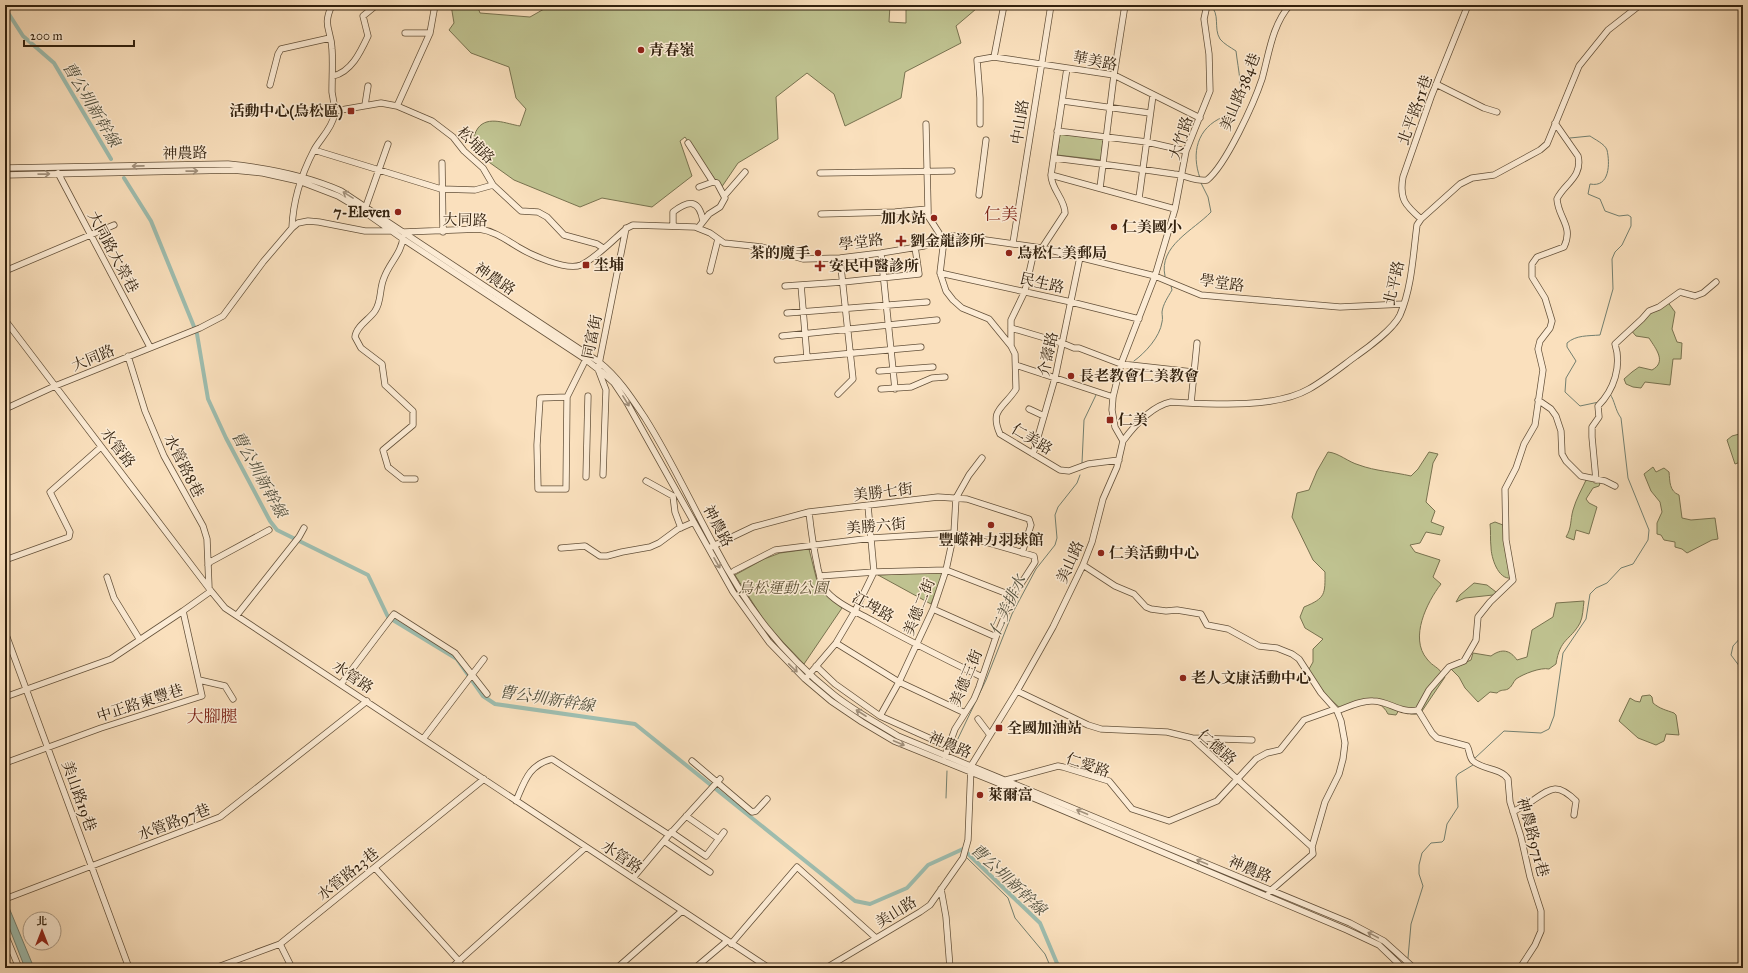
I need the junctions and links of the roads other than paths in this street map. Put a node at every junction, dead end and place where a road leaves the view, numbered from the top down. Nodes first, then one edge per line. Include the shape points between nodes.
1 (332, 5) edge
2 (435, 5) edge
3 (1004, 5) edge
4 (1051, 5) edge
5 (1125, 5) edge
6 (1290, 5) edge
7 (1468, 5) edge
8 (1640, 5) edge
9 (374, 6) dead end
10 (1206, 6) edge
11 (430, 33) junction
12 (404, 34) dead end
13 (330, 38) junction
14 (994, 57) junction
15 (1042, 64) junction
16 (1067, 68) junction
17 (1114, 75) junction
18 (332, 76) junction
19 (1436, 84) junction
20 (270, 85) dead end
21 (368, 86) dead end
22 (1153, 95) junction
23 (1063, 101) junction
24 (365, 105) junction
25 (397, 106) junction
26 (1110, 108) junction
27 (335, 110) junction
28 (1497, 112) dead end
29 (1150, 113) junction
30 (1200, 118) junction
31 (1555, 123) junction
32 (926, 124) dead end
33 (980, 124) dead end
34 (1057, 131) junction
35 (1106, 137) junction
36 (986, 140) dead end
37 (1147, 142) junction
38 (688, 143) dead end
39 (388, 144) dead end
40 (314, 150) junction
41 (1186, 151) junction
42 (1054, 158) junction
43 (442, 163) dead end
44 (1103, 164) junction
45 (55, 167) junction
46 (5, 168) edge
47 (1143, 169) junction
48 (379, 170) junction
49 (926, 171) junction
50 (952, 171) dead end
51 (745, 172) dead end
52 (820, 173) dead end
53 (59, 174) junction
54 (5, 175) edge
55 (1051, 175) junction
56 (1183, 175) junction
57 (300, 179) junction
58 (713, 182) junction
59 (493, 185) junction
60 (700, 187) dead end
61 (1100, 188) junction
62 (441, 189) junction
63 (725, 195) junction
64 (979, 195) dead end
65 (1139, 198) junction
66 (1175, 208) junction
67 (365, 209) junction
68 (928, 209) junction
69 (821, 214) dead end
70 (1421, 219) junction
71 (703, 221) junction
72 (114, 225) dead end
73 (673, 226) junction
74 (292, 228) junction
75 (627, 228) junction
76 (698, 228) junction
77 (392, 231) junction
78 (403, 232) junction
79 (443, 232) junction
80 (90, 235) junction
81 (403, 239) junction
82 (718, 239) junction
83 (941, 239) junction
84 (1013, 243) junction
85 (1035, 247) junction
86 (603, 248) junction
87 (915, 248) junction
88 (1042, 248) junction
89 (881, 253) junction
90 (1080, 257) junction
91 (840, 258) junction
92 (5, 271) edge
93 (710, 271) dead end
94 (940, 273) junction
95 (1155, 276) junction
96 (883, 278) junction
97 (843, 282) junction
98 (1716, 282) dead end
99 (801, 285) junction
100 (785, 286) dead end
101 (1025, 291) junction
102 (927, 302) dead end
103 (1071, 302) junction
104 (1404, 304) junction
105 (886, 305) junction
106 (846, 308) junction
107 (804, 311) junction
108 (787, 313) dead end
109 (1139, 319) junction
110 (5, 320) edge
111 (937, 320) dead end
112 (888, 325) junction
113 (1011, 328) junction
114 (848, 330) junction
115 (805, 334) junction
116 (782, 336) dead end
117 (1062, 343) junction
118 (1197, 343) dead end
119 (920, 346) dead end
120 (1011, 346) junction
121 (150, 348) junction
122 (891, 350) junction
123 (850, 354) junction
124 (128, 356) junction
125 (587, 357) junction
126 (807, 357) junction
127 (777, 360) dead end
128 (599, 362) junction
129 (1121, 364) junction
130 (1016, 365) junction
131 (933, 367) dead end
132 (598, 369) junction
133 (879, 371) dead end
134 (893, 371) junction
135 (1193, 372) junction
136 (945, 377) dead end
137 (1055, 378) junction
138 (55, 386) junction
139 (881, 389) dead end
140 (895, 389) junction
141 (838, 394) dead end
142 (566, 396) junction
143 (588, 396) dead end
144 (1113, 397) junction
145 (1538, 400) junction
146 (1191, 403) junction
147 (5, 409) edge
148 (1029, 409) dead end
149 (1044, 416) junction
150 (1123, 441) junction
151 (102, 447) junction
152 (1033, 454) junction
153 (982, 458) dead end
154 (1119, 460) junction
155 (603, 475) dead end
156 (586, 477) dead end
157 (415, 479) dead end
158 (1596, 480) junction
159 (646, 481) dead end
160 (1615, 486) dead end
161 (956, 498) junction
162 (868, 506) junction
163 (809, 512) junction
164 (694, 522) junction
165 (304, 528) dead end
166 (680, 528) junction
167 (269, 530) dead end
168 (954, 532) junction
169 (872, 538) junction
170 (813, 545) junction
171 (711, 547) junction
172 (561, 548) dead end
173 (1022, 553) junction
174 (5, 560) edge
175 (208, 565) junction
176 (1084, 565) junction
177 (946, 570) junction
178 (734, 571) dead end
179 (874, 572) junction
180 (820, 576) junction
181 (107, 577) dead end
182 (210, 589) junction
183 (1013, 596) junction
184 (933, 609) junction
185 (183, 611) junction
186 (855, 611) junction
187 (237, 615) junction
188 (5, 632) edge
189 (996, 636) junction
190 (140, 640) junction
191 (836, 643) junction
192 (917, 645) junction
193 (484, 659) dead end
194 (816, 666) junction
195 (810, 674) junction
196 (470, 677) junction
197 (982, 677) junction
198 (805, 679) junction
199 (199, 680) junction
200 (900, 682) junction
201 (341, 684) junction
202 (26, 689) junction
203 (1016, 691) junction
204 (487, 694) dead end
205 (5, 697) edge
206 (233, 699) dead end
207 (367, 701) junction
208 (1336, 710) junction
209 (1418, 710) junction
210 (965, 714) junction
211 (880, 716) junction
212 (978, 719) dead end
213 (990, 735) junction
214 (1192, 738) junction
215 (423, 739) junction
216 (1252, 740) dead end
217 (48, 747) junction
218 (949, 747) junction
219 (945, 756) junction
220 (692, 762) dead end
221 (5, 763) edge
222 (971, 769) junction
223 (484, 779) junction
224 (1006, 780) junction
225 (1237, 780) junction
226 (718, 782) junction
227 (998, 783) junction
228 (767, 799) dead end
229 (516, 800) junction
230 (1513, 812) junction
231 (1574, 815) dead end
232 (686, 816) junction
233 (724, 832) dead end
234 (670, 834) junction
235 (719, 839) junction
236 (664, 840) junction
237 (586, 847) junction
238 (1312, 847) junction
239 (92, 866) junction
240 (375, 868) junction
241 (710, 872) dead end
242 (633, 878) junction
243 (941, 889) junction
244 (1271, 891) junction
245 (1264, 896) junction
246 (6, 899) edge
247 (682, 911) junction
248 (5, 934) edge
249 (876, 938) junction
250 (729, 942) junction
251 (280, 944) junction
252 (459, 961) junction
253 (18, 967) edge
254 (11, 968) edge
255 (130, 968) edge
256 (215, 968) edge
257 (292, 968) edge
258 (451, 968) edge
259 (462, 968) edge
260 (617, 968) edge
261 (695, 968) edge
262 (768, 968) edge
263 (826, 968) edge
264 (950, 968) edge
265 (1403, 968) edge
266 (1414, 968) edge
267 (1520, 968) edge

1 - 13 street via 327,19
2 - 11 street
3 - 14 street
4 - 15 street, 中山路
5 - 17 street
6 - 56 street, 美山路384巷 via 1278,23 1261,81 1243,126 1214,174 1202,181
7 - 19 street, 北平路51巷
8 - 31 street via 1608,30 1579,66
9 - 18 street via 363,16 368,36 352,64 343,73
10 - 30 street, 大竹路 via 1204,19 1211,84
11 - 12 street
11 - 25 street
13 - 18 street
13 - 20 street via 280,50
14 - 15 street, 華美路
14 - 33 street, 華美路 via 977,60
15 - 16 street, 華美路
15 - 84 street, 中山路
16 - 17 street, 華美路
16 - 23 street
17 - 22 street, 華美路
17 - 26 street
18 - 27 street
19 - 28 street
19 - 70 street, 北平路51巷 via 1401,187 1404,202
21 - 24 street
22 - 29 street
22 - 30 street, 華美路
23 - 26 street
23 - 34 street
24 - 25 street, 松埔路 via 382,103
24 - 27 street, 松埔路
25 - 59 street, 松埔路 via 432,120 487,172
26 - 29 street
26 - 35 street
27 - 40 street via 333,121
29 - 37 street
30 - 41 street, 大竹路
31 - 70 street via 1547,144 1540,150 1494,175 1472,178 1460,184
31 - 145 street via 1580,162 1571,183 1557,199 1567,228 1564,247 1537,257 1532,264 1532,277 1546,298 1552,322 1538,349 1543,370
32 - 49 street
34 - 35 street
34 - 42 street
35 - 37 street
35 - 44 street
36 - 64 street
37 - 41 street
37 - 47 street
38 - 58 street
39 - 48 street
40 - 48 street
40 - 57 street
41 - 56 street, 大竹路
42 - 44 street
42 - 55 street
43 - 62 street
44 - 47 street
44 - 61 street
45 - 46 street, 神農路
45 - 53 street, 大同路大榮巷
57 -> 45 street, 神農路 via 263,168 228,164
47 - 56 street
47 - 65 street
48 - 62 street
48 - 67 street
49 - 50 street
49 - 52 street
49 - 68 street
51 - 63 street
54 -> 53 street, 神農路
53 -> 57 street, 神農路 via 233,170
53 - 80 street, 大同路大榮巷
55 - 61 street
55 - 88 street via 1053,188 1065,213
56 - 66 street, 大竹路
57 - 67 street, 神農路
57 - 74 street via 292,214
58 - 60 street
58 - 63 street via 717,183
59 - 62 street via 475,190
59 - 86 street, 松埔路 via 521,211 538,212 547,217 564,235
61 - 65 street
62 - 79 street
63 - 71 street via 720,207
65 - 66 street
66 - 95 street, 大竹路
67 - 77 street, 神農路
67 - 78 street, 神農路
68 - 69 street
68 - 83 street via 928,216
70 - 104 street, 北平路 via 1417,225
71 - 73 street via 698,206 690,202 673,212
71 - 76 street
72 - 80 street
73 - 75 street via 633,225
73 - 76 street
74 - 77 street, 大同路 via 298,223 308,221 365,231
74 - 121 street, 大同路 via 223,316
75 - 86 street, 大同路
75 - 128 street, 同富街
76 - 82 street
77 - 78 street, 大同路
77 - 81 street, 神農路
78 - 79 street, 大同路
78 - 81 street
78 - 125 street, 神農路
79 - 86 street, 大同路 via 490,230 528,253 548,262 566,265 582,265
80 - 92 street
80 - 121 street, 大同路大榮巷
81 - 125 street, 神農路
81 - 157 street via 401,250 384,277 380,302 355,337 361,348 382,364 385,386 413,411 413,424 383,450 388,466 403,479
82 - 91 street, 學堂路 via 730,244 754,246 803,258
82 - 93 street
83 - 84 street, 學堂路 via 957,236
83 - 87 street, 學堂路
83 - 94 street, 仁美路 via 943,248
84 - 85 street, 學堂路
85 - 88 street, 學堂路
85 - 101 street
87 - 89 street, 學堂路
87 - 96 street via 918,274
88 - 90 street, 學堂路
89 - 91 street, 學堂路
89 - 96 street
90 - 95 street, 學堂路
90 - 103 street, 介壽路
91 - 97 street
94 - 101 street, 民生路
94 - 120 street, 仁美路 via 946,291 953,300 962,308 989,319
95 - 104 street, 學堂路 via 1208,296 1340,307
95 - 109 street
96 - 97 street
96 - 105 street
97 - 99 street
97 - 106 street
98 - 158 street via 1704,294 1695,296 1680,292 1649,311 1615,344 1619,354 1617,369 1608,396 1598,406 1599,417 1592,427
99 - 100 street
99 - 107 street
101 - 103 street, 民生路
101 - 113 street via 1011,320
102 - 105 street
103 - 109 street, 民生路
103 - 117 street, 介壽路
104 - 146 street, 北平路 via 1395,323 1363,352 1304,392 1280,399 1239,405
105 - 106 street
105 - 112 street
106 - 107 street
106 - 114 street
107 - 108 street
107 - 115 street
109 - 129 street
110 - 138 street, 水管路
111 - 112 street
112 - 114 street
112 - 122 street
113 - 117 street
113 - 120 street
114 - 115 street
114 - 123 street
115 - 116 street
115 - 126 street
117 - 129 street
117 - 137 street, 介壽路
118 - 135 street
119 - 122 street
120 - 130 street, 仁美路
121 - 124 street, 大同路
122 - 123 street
122 - 134 street
123 - 126 street
123 - 141 street via 852,379
124 - 138 street, 大同路
124 - 175 street, 水管路8巷 via 145,411 164,456 203,526 207,539
125 - 128 street, 神農路
125 - 132 street, 神農路
125 - 142 street
126 - 127 street
128 - 132 street, 同富街
128 - 171 street, 神農路 via 631,397 664,447
129 - 135 street
129 - 144 street
130 - 137 street
130 - 152 street, 仁美路 via 1016,389 997,412 995,424 1000,434
131 - 134 street
132 - 155 street, 同富街 via 606,390
132 -> 164 street, 神農路 via 614,383 626,401
133 - 134 street
134 - 140 street
135 - 146 street
136 - 140 street via 932,378 911,387
137 - 144 street
137 - 149 street, 介壽路
138 - 147 street, 大同路
138 - 151 street, 水管路
139 - 140 street
142 - 142 street via 540,398 538,489 566,489
143 - 156 street
144 - 150 street via 1113,422
145 - 158 street via 1556,416 1561,431 1562,454 1566,462 1581,476
145 - 209 street via 1534,429 1524,444 1505,489 1506,536 1513,580 1478,617 1476,640 1464,661 1449,667 1429,690
146 - 150 street, 北平路 via 1164,404 1147,416
148 - 149 street
149 - 152 street, 介壽路
150 - 154 street, 美山路
151 - 174 street via 50,492 70,532 69,537
151 - 182 street, 水管路
152 - 154 street, 仁美路 via 1060,470 1070,471 1088,464
153 - 161 street
154 - 176 street, 美山路 via 1103,499
158 - 160 street
159 - 166 street via 673,496
161 - 162 street, 美勝七街 via 938,497
161 - 168 street, 美德二街
161 - 173 street, 美勝七街 via 967,499 1029,519 1031,524
162 - 163 street, 美勝七街
162 - 169 street
163 - 170 street, 江埤路
163 - 171 street, 美勝七街 via 753,527
164 - 166 street
164 - 171 street, 神農路
165 - 187 street via 295,543
166 - 172 street via 650,547 607,556 600,556 585,546
167 - 175 street
168 - 169 street, 美勝六街
168 - 173 street, 美勝六街
168 - 177 street, 美德二街
169 - 170 street, 美勝六街
169 - 179 street
170 - 178 street, 美勝六街 via 775,550
170 - 180 street, 江埤路
171 - 195 street, 神農路 via 774,639
171 -> 198 street, 神農路 via 733,592 778,652
173 - 183 street, 美德三街 via 1034,556 1035,562
175 - 182 street, 水管路8巷
176 - 203 street, 美山路 via 1053,627
176 - 208 street via 1115,586 1134,594 1146,607 1201,614 1207,626 1228,630 1259,646 1277,648 1292,654 1299,659 1321,693
177 - 179 street
177 - 183 street
177 - 184 street, 美德二街
179 - 180 street
179 - 186 street
180 - 186 street, 江埤路 via 823,587 836,600
181 - 190 street via 114,598
182 - 185 street
182 - 187 street, 水管路 via 226,608
183 - 189 street, 美德三街
184 - 189 street
184 - 192 street, 美德二街
185 - 190 street
185 - 199 street, 中正路東豐巷
186 - 191 street
186 - 192 street, 江埤路
187 - 201 street, 水管路
188 - 202 street, 美山路19巷
189 - 197 street, 美德三街
190 - 202 street via 111,659
191 - 194 street
191 - 200 street
192 - 197 street, 江埤路
192 - 200 street, 美德二街
193 - 196 street
194 - 195 street
194 - 211 street via 835,684
195 - 198 street
219 -> 195 street, 神農路 via 898,736 835,696
196 - 201 street via 451,650 395,615
196 - 204 street
196 - 215 street
197 - 210 street, 美德三街
198 -> 222 street, 神農路 via 831,701 894,741
199 - 206 street via 225,686
199 - 217 street, 中正路東豐巷 via 202,696
200 - 210 street
200 - 211 street, 美德二街
201 - 207 street, 水管路
202 - 205 street
202 - 217 street, 美山路19巷
203 - 213 street, 美山路
203 - 214 street, 仁德路 via 1101,729 1167,732
207 - 215 street, 水管路
207 - 239 street, 水管路97巷 via 220,817
208 - 209 street, 仁愛路 via 1370,700 1386,703 1404,711
208 - 225 street, 仁愛路 via 1304,720 1280,750 1256,759
208 - 238 street via 1345,743 1343,759 1339,774 1325,802
209 - 230 street, 神農路971巷 via 1437,738 1467,746 1474,761 1506,775 1510,783 1509,795
210 - 218 street, 美德三街 via 955,728
211 - 218 street
212 - 213 street
213 - 222 street, 美山路
214 - 216 street
214 - 225 street, 仁德路
215 - 223 street, 水管路
217 - 221 street, 中正路東豐巷
217 - 239 street, 美山路19巷
218 - 219 street, 美德三街
219 - 222 street, 神農路
220 - 226 street
222 - 224 street, 神農路
222 - 227 street, 神農路
222 - 243 street, 美山路 via 967,847 963,858
223 - 229 street, 水管路
223 - 240 street, 水管路23巷
224 - 225 street, 仁愛路 via 1058,766 1063,767 1109,781 1132,809 1169,821 1217,801
224 - 227 street, 仁愛路
244 -> 224 street, 神農路
225 - 238 street, 仁德路
226 - 228 street via 752,812
226 - 232 street
227 - 245 street, 神農路
229 - 234 street via 527,775 534,768 552,759
229 - 237 street, 水管路
230 - 231 street via 1550,788 1558,788 1576,801
230 - 267 street, 神農路971巷 via 1540,904 1541,918 1539,937
232 - 234 street
232 - 235 street
233 - 235 street
234 - 235 street via 706,856
234 - 236 street
236 - 241 street
236 - 242 street
237 - 242 street, 水管路
237 - 252 street
238 - 244 street via 1313,854
239 - 246 street, 水管路97巷
239 - 255 street, 美山路19巷
240 - 251 street, 水管路23巷
240 - 252 street
242 - 247 street, 水管路
243 - 249 street, 美山路 via 920,912
243 - 264 street
244 - 245 street
266 -> 244 street, 神農路 via 1384,941 1350,923
245 - 265 street, 神農路 via 1379,945
247 - 250 street, 水管路
247 - 260 street
248 - 253 street
249 - 250 street via 797,867
249 - 263 street, 美山路
250 - 261 street
250 - 262 street, 水管路
251 - 256 street, 水管路23巷
251 - 257 street
252 - 258 street
252 - 259 street
253 - 254 street

